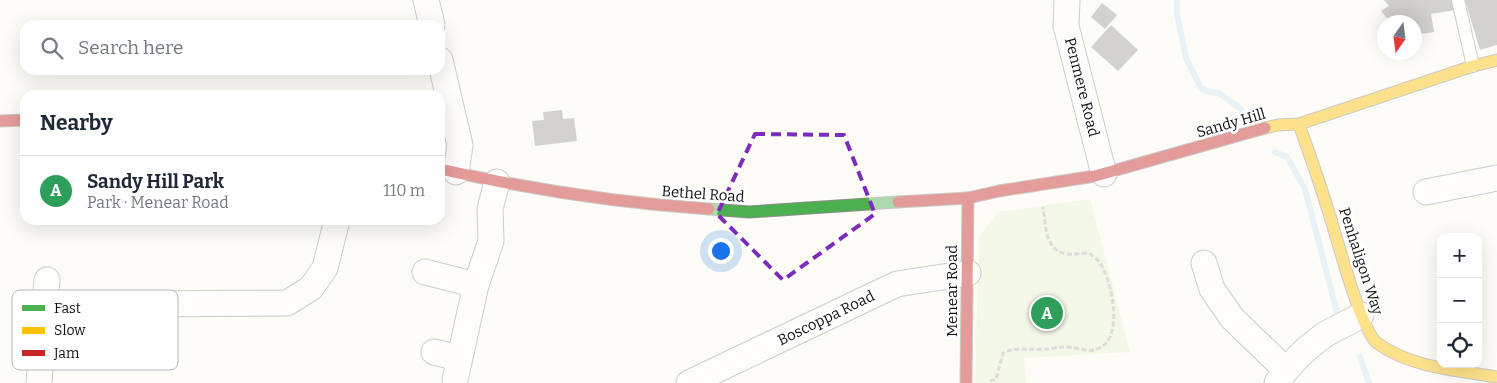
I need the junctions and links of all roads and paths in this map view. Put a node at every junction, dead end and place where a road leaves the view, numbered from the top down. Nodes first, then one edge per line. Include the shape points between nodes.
1 (426, 0) edge
2 (1066, 0) edge
3 (1458, 0) edge
4 (431, 20) edge
5 (1497, 60) edge
6 (1473, 66) junction
7 (444, 75) edge
8 (20, 120) edge
9 (0, 121) edge
10 (1299, 124) junction
11 (448, 171) edge
12 (1104, 174) junction
13 (1497, 178) edge
14 (497, 182) junction
15 (1038, 184) junction
16 (1426, 192) dead end
17 (968, 198) junction
18 (336, 225) edge
19 (1204, 262) dead end
20 (425, 272) dead end
21 (968, 273) junction
22 (47, 280) dead end
23 (476, 286) junction
24 (46, 290) edge
25 (178, 299) edge
26 (1360, 315) junction
27 (434, 352) dead end
28 (967, 364) junction
29 (40, 370) edge
30 (1281, 376) edge
31 (1497, 377) edge
32 (39, 383) edge
33 (689, 383) edge
34 (966, 383) edge

1 - 4 street
2 - 12 street, Penmere Road via 1066,26
3 - 6 lane
5 - 6 street, Sandy Hill
6 - 10 street, Sandy Hill
7 - 11 street via 460,145
8 - 9 street
10 - 12 street, Sandy Hill via 1278,125
10 - 26 street, Penhaligon Way
11 - 14 street, Bethel Road
12 - 15 street, Sandy Hill
13 - 16 street
14 - 17 street, Bethel Road via 646,205 749,212
14 - 23 street via 490,209 491,242
15 - 17 street, Sandy Hill
15 - 28 path via 1049,242 1068,254 1088,253 1099,262 1106,276 1113,305 1109,341 1091,350 1063,346 1042,350 1010,349 1003,353 998,375 993,381 987,380 989,366
17 - 21 street, Menear Road
18 - 25 street via 325,268 311,288 287,303
19 - 30 street via 1212,289
20 - 23 street
21 - 28 street, Menear Road
21 - 33 street, Boscoppa Road via 897,284
22 - 24 street
23 - 27 street via 457,369
26 - 30 street via 1306,349
26 - 31 street, Penhaligon Way via 1375,341 1398,356 1428,366
28 - 34 street, Menear Road
29 - 32 street

